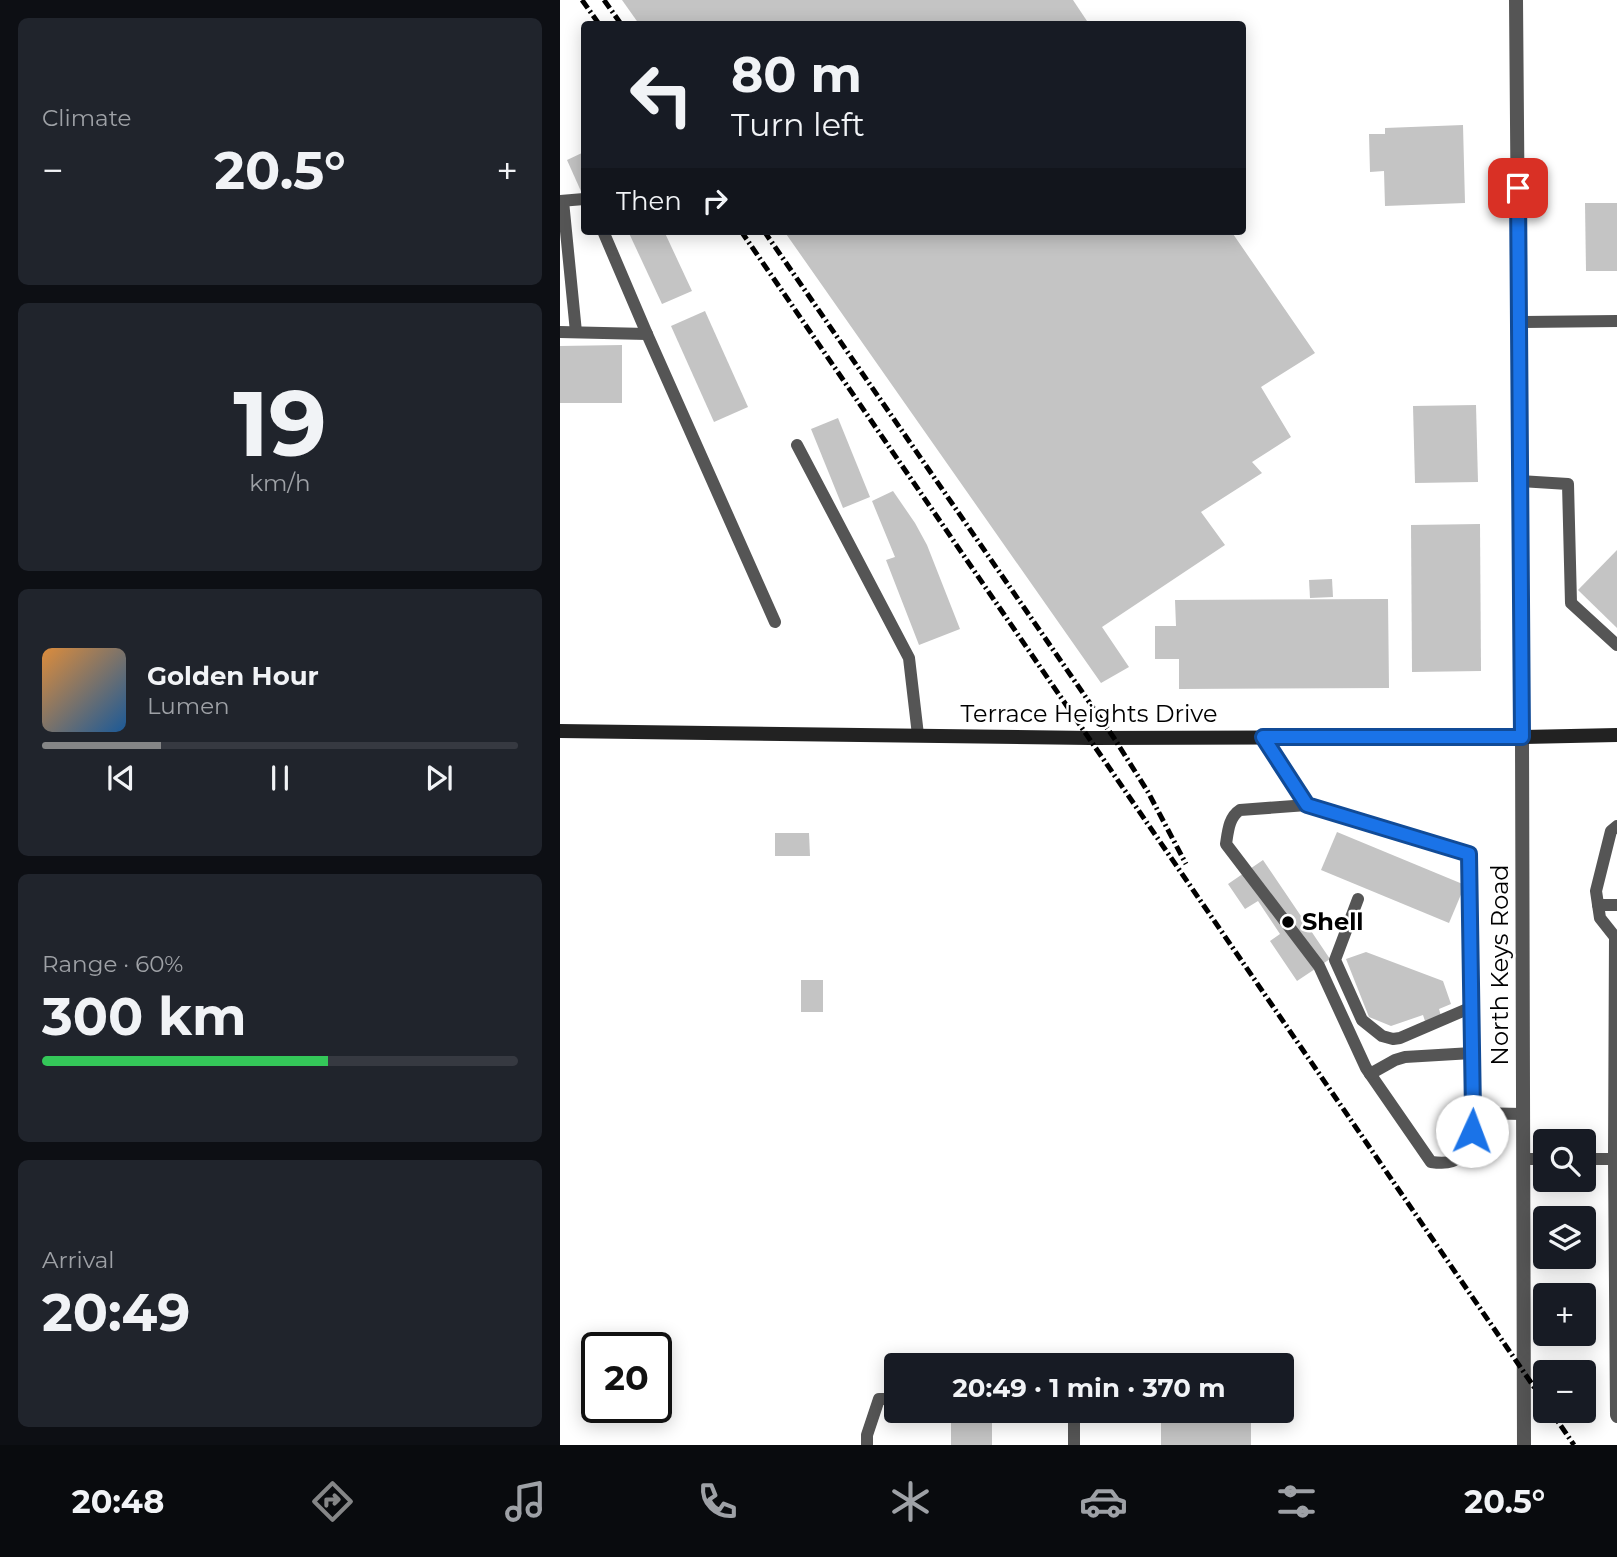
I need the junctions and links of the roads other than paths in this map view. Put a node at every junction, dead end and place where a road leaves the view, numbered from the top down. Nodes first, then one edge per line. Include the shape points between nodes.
1 (1516, 0) edge
2 (581, 200) edge
3 (561, 201) edge
4 (605, 235) edge
5 (1519, 321) junction
6 (1617, 321) edge
7 (560, 332) edge
8 (576, 332) junction
9 (647, 334) junction
10 (797, 445) dead end
11 (1520, 481) junction
12 (775, 622) dead end
13 (1617, 645) edge
14 (560, 731) edge
15 (918, 735) junction
16 (1617, 735) edge
17 (1263, 737) junction
18 (1522, 737) junction
19 (1307, 805) junction
20 (1617, 826) edge
21 (1358, 899) dead end
22 (1598, 905) junction
23 (1617, 905) edge
24 (1472, 1007) junction
25 (1472, 1053) junction
26 (1616, 1060) edge
27 (1370, 1074) junction
28 (1473, 1113) junction
29 (1523, 1114) junction
30 (1523, 1159) junction
31 (1533, 1159) edge
32 (1596, 1159) edge
33 (1616, 1159) edge
34 (1616, 1257) edge
35 (1616, 1331) edge
36 (1616, 1393) edge
37 (884, 1399) edge
38 (1617, 1417) edge
39 (1074, 1423) edge
40 (867, 1445) edge
41 (1074, 1445) edge
42 (1524, 1445) edge

1 - 5 street, North Keys Road
2 - 3 lane
3 - 8 lane
4 - 9 lane
5 - 6 lane
5 - 11 street, North Keys Road
7 - 8 lane
8 - 9 lane
9 - 12 lane
10 - 15 lane via 909,658
11 - 13 lane via 1569,484 1571,603
11 - 18 street, North Keys Road
14 - 15 main road, Terrace Heights Drive
15 - 17 main road, Terrace Heights Drive
16 - 18 main road, Terrace Heights Drive
17 - 18 main road, Terrace Heights Drive
17 - 19 lane
18 - 29 street, North Keys Road
19 - 24 lane via 1469,854
19 - 27 lane via 1240,810 1228,828 1226,844 1319,966
20 - 22 lane via 1611,831 1596,891
21 - 24 lane via 1335,960 1362,1020 1382,1037 1393,1039
22 - 23 lane
22 - 26 lane via 1600,918 1615,937
24 - 25 lane
25 - 27 lane via 1405,1057
25 - 28 lane
26 - 33 lane
27 - 28 lane via 1431,1162 1455,1161 1471,1148
28 - 29 lane
29 - 30 street, North Keys Road
30 - 31 lane
30 - 42 street, North Keys Road
32 - 33 lane
33 - 34 lane
34 - 35 lane
35 - 36 lane
36 - 38 lane
37 - 40 lane via 879,1399
39 - 41 lane

